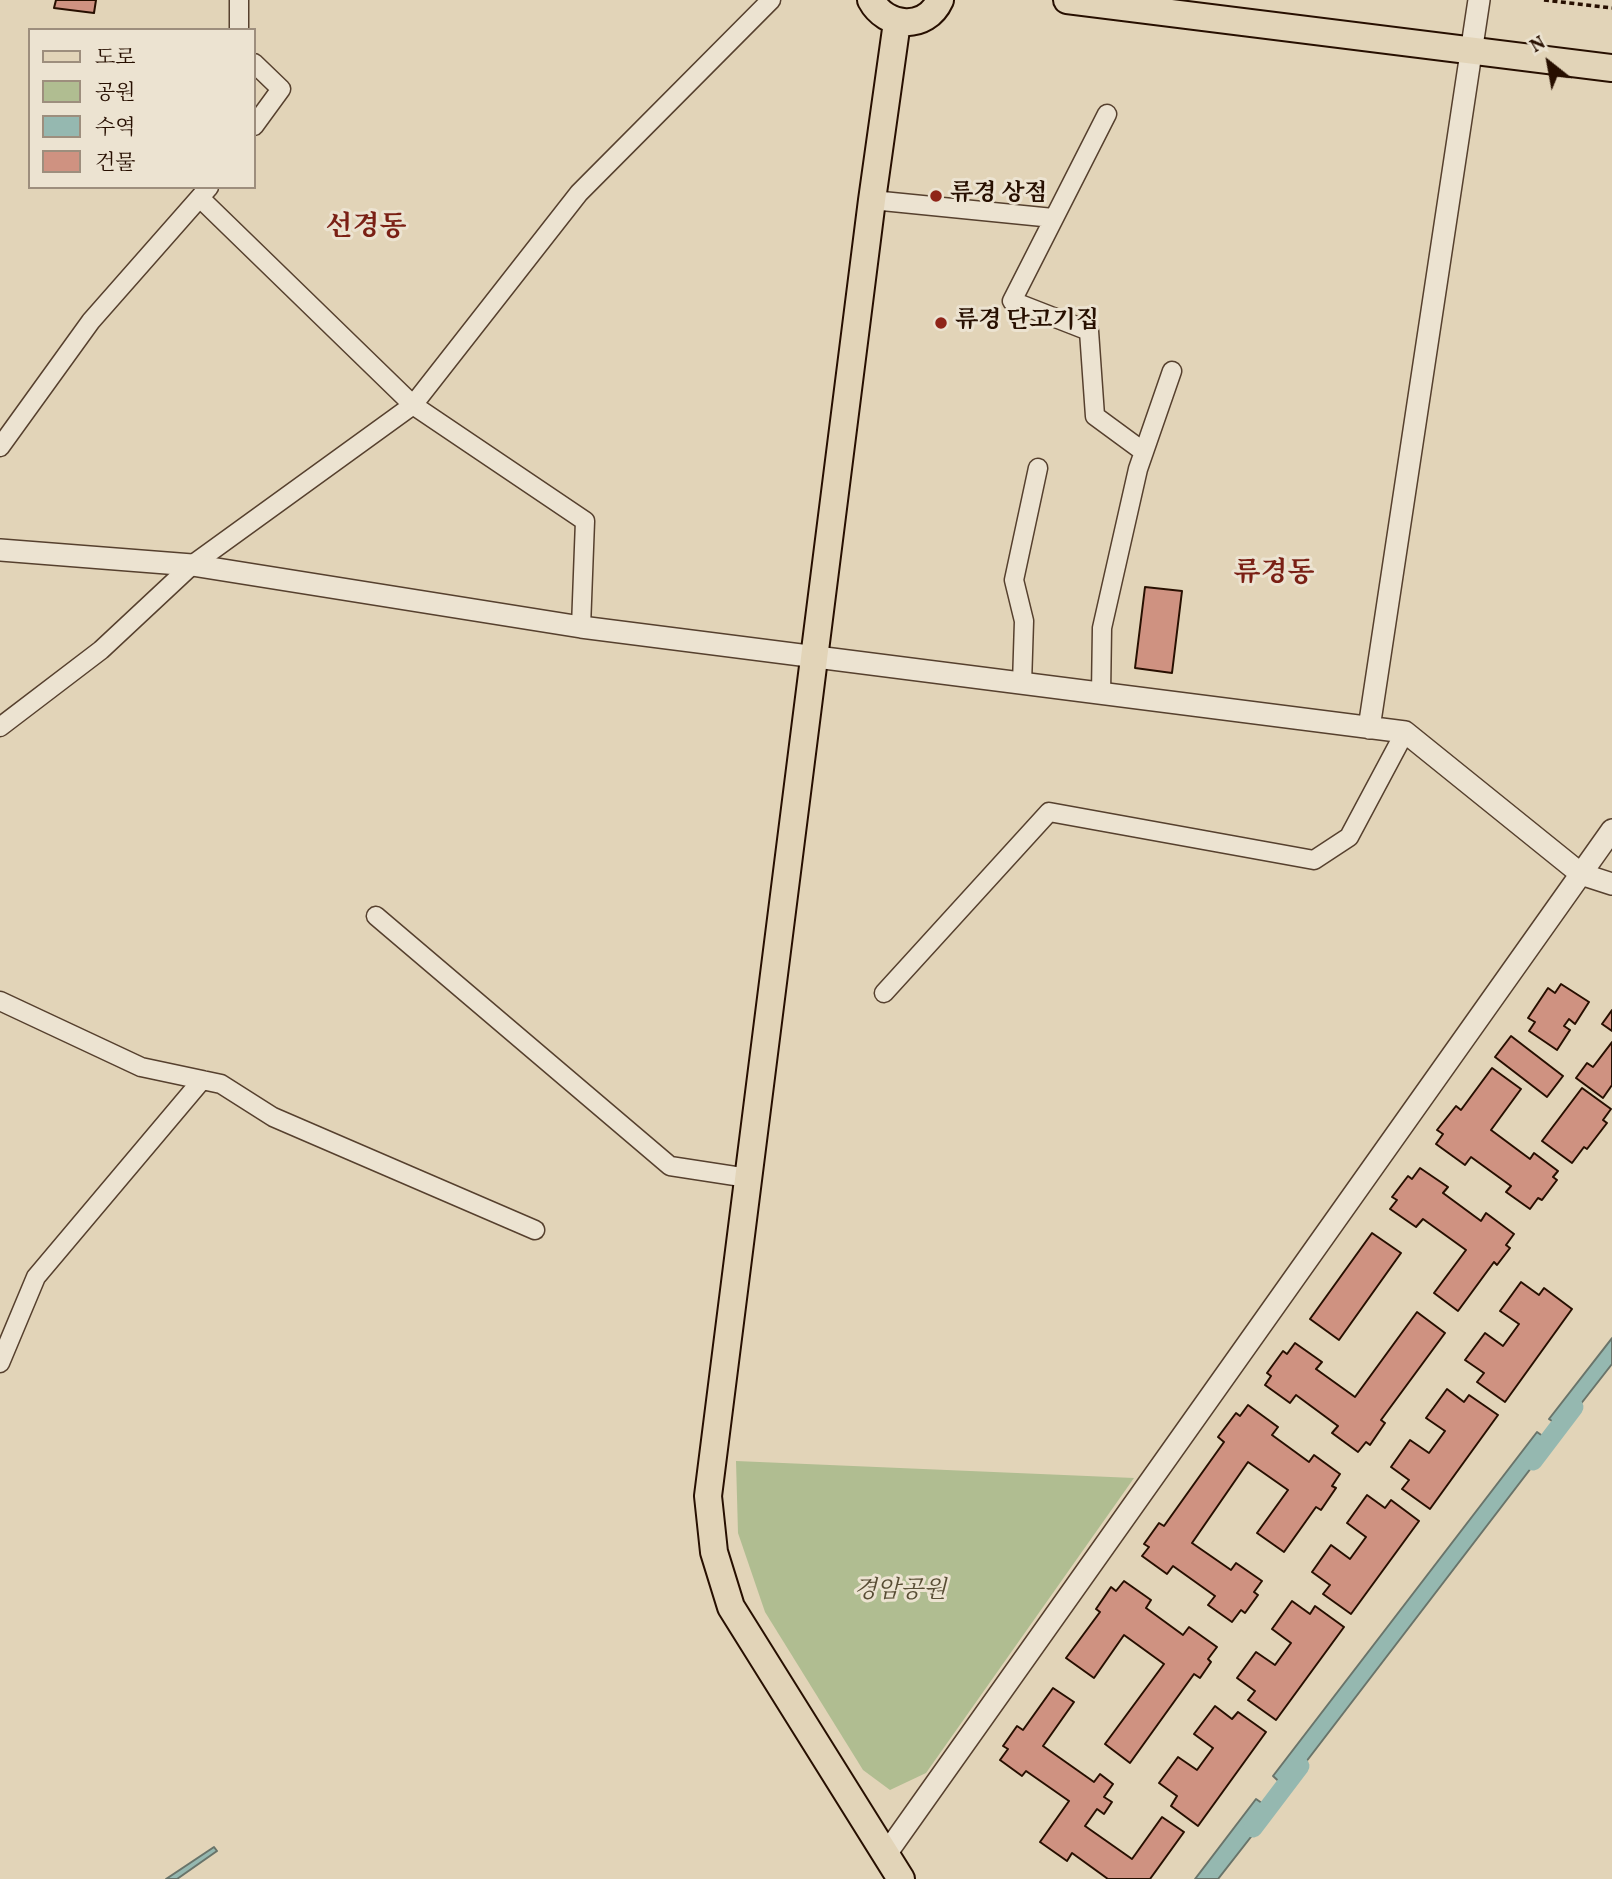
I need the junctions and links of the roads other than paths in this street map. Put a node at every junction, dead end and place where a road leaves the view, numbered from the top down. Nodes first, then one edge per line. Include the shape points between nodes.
1 (239, 0) edge
2 (771, 0) edge
3 (871, 0) edge
4 (940, 0) edge
5 (1067, 0) edge
6 (1479, 0) edge
7 (897, 22) junction
8 (239, 28) edge
9 (1471, 50) junction
10 (256, 65) edge
11 (1612, 68) edge
12 (1107, 114) dead end
13 (256, 123) edge
14 (205, 193) edge
15 (872, 200) junction
16 (1053, 218) junction
17 (1172, 371) dead end
18 (413, 405) junction
19 (0, 447) edge
20 (1144, 452) junction
21 (1038, 468) dead end
22 (0, 550) edge
23 (192, 565) junction
24 (581, 627) junction
25 (814, 657) junction
26 (1022, 684) junction
27 (1101, 694) junction
28 (0, 727) edge
29 (1369, 728) junction
30 (1405, 732) junction
31 (1612, 830) edge
32 (1581, 874) junction
33 (1612, 884) edge
34 (376, 916) dead end
35 (884, 993) dead end
36 (0, 1001) edge
37 (202, 1080) junction
38 (747, 1178) junction
39 (536, 1230) dead end
40 (0, 1363) edge
41 (886, 1854) junction
42 (901, 1879) edge

1 - 8 street
2 - 18 street via 579,193
3 - 7 main road
4 - 7 main road via 936,9 914,22
5 - 9 main road
6 - 9 street
7 - 15 main road
9 - 11 main road
9 - 29 street
10 - 13 street via 281,89
12 - 16 street
14 - 18 street
14 - 19 street via 91,321
15 - 16 street
15 - 25 main road
16 - 20 street via 1012,301 1089,331 1095,416
17 - 20 street
18 - 23 street
18 - 24 street via 585,521
20 - 27 street via 1102,628
21 - 26 street via 1014,580 1024,621
22 - 23 street
23 - 24 street
23 - 28 street via 101,650
24 - 25 street
25 - 26 street
25 - 38 main road
26 - 27 street
27 - 29 street
29 - 30 street
30 - 32 street
30 - 35 street via 1349,837 1314,860 1049,812
31 - 32 street
32 - 33 street
32 - 41 street
34 - 38 street via 670,1166
36 - 37 street via 141,1067
37 - 39 street via 221,1084 273,1117
37 - 40 street via 36,1277
38 - 41 main road via 708,1496 714,1552 731,1607
41 - 42 main road

